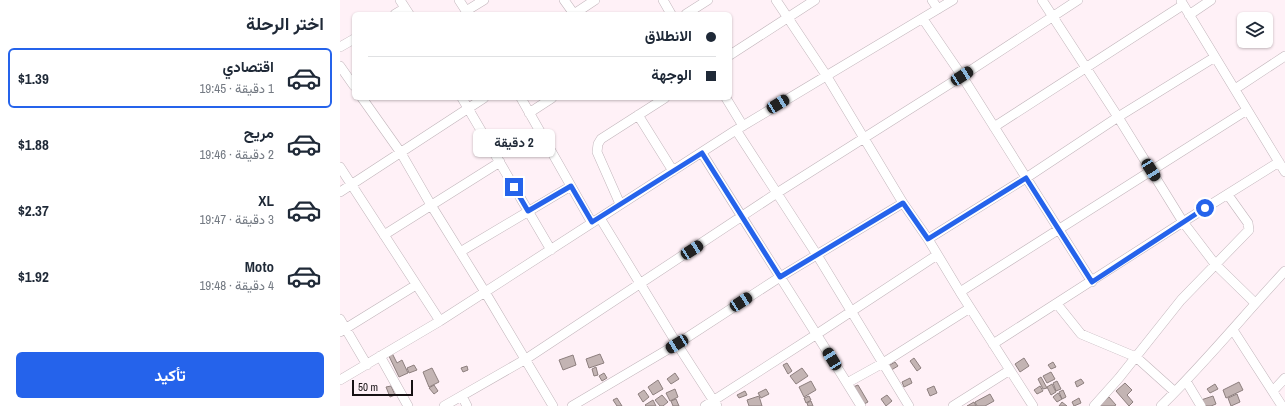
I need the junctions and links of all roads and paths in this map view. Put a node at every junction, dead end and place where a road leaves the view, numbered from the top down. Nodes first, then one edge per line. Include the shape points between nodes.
1 (459, 0) edge
2 (484, 0) edge
3 (564, 0) edge
4 (595, 0) edge
5 (663, 0) edge
6 (708, 0) edge
7 (776, 0) edge
8 (815, 0) edge
9 (932, 0) edge
10 (953, 0) edge
11 (1042, 0) edge
12 (1078, 0) edge
13 (1211, 0) edge
14 (1181, 2) edge
15 (938, 9) junction
16 (466, 12) edge
17 (468, 12) edge
18 (573, 12) edge
19 (577, 12) edge
20 (670, 12) edge
21 (689, 12) edge
22 (1189, 15) junction
23 (788, 17) junction
24 (1053, 17) junction
25 (923, 19) junction
26 (352, 40) edge
27 (340, 47) edge
28 (732, 54) edge
29 (1285, 56) edge
30 (1215, 57) junction
31 (340, 66) edge
32 (1086, 68) junction
33 (826, 76) junction
34 (962, 76) junction
35 (352, 83) edge
36 (1235, 89) junction
37 (363, 100) edge
38 (463, 100) edge
39 (481, 100) edge
40 (521, 100) edge
41 (549, 100) edge
42 (662, 100) edge
43 (727, 100) edge
44 (469, 108) junction
45 (1248, 110) junction
46 (529, 113) junction
47 (638, 115) junction
48 (1118, 117) junction
49 (994, 127) junction
50 (739, 128) junction
51 (864, 139) junction
52 (401, 152) junction
53 (702, 153) junction
54 (500, 162) junction
55 (1279, 162) junction
56 (340, 167) edge
57 (1151, 170) junction
58 (673, 171) junction
59 (1285, 172) edge
60 (1026, 178) junction
61 (352, 185) junction
62 (571, 186) junction
63 (340, 192) edge
64 (777, 193) junction
65 (1228, 195) junction
66 (903, 203) junction
67 (620, 204) junction
68 (430, 205) junction
69 (528, 211) junction
70 (742, 217) junction
71 (596, 220) junction
72 (1183, 222) junction
73 (1058, 230) junction
74 (384, 235) junction
75 (928, 239) junction
76 (551, 250) junction
77 (460, 252) junction
78 (817, 255) junction
79 (937, 255) junction
80 (1215, 264) junction
81 (1285, 271) edge
82 (780, 277) junction
83 (1092, 282) junction
84 (641, 284) junction
85 (416, 285) junction
86 (485, 292) junction
87 (960, 292) junction
88 (1255, 303) junction
89 (1057, 304) junction
90 (970, 308) junction
91 (851, 311) junction
92 (340, 318) edge
93 (440, 321) junction
94 (343, 330) edge
95 (1234, 330) junction
96 (817, 334) junction
97 (677, 344) junction
98 (994, 344) junction
99 (380, 356) junction
100 (1136, 357) junction
101 (526, 360) junction
102 (883, 363) junction
103 (367, 365) junction
104 (1010, 370) junction
105 (1285, 378) edge
106 (340, 380) edge
107 (1186, 381) junction
108 (847, 383) junction
109 (1273, 391) junction
110 (1175, 392) junction
111 (462, 396) junction
112 (715, 403) edge
113 (408, 406) edge
114 (444, 406) edge
115 (467, 406) edge
116 (553, 406) edge
117 (572, 406) edge
118 (705, 406) edge
119 (861, 406) edge
120 (909, 406) edge
121 (953, 406) edge
122 (1033, 406) edge
123 (1094, 406) edge
124 (1161, 406) edge
125 (1201, 406) edge
126 (1282, 406) edge

1 - 16 street
2 - 17 street
3 - 18 street
4 - 19 street
5 - 20 street
6 - 21 street
7 - 23 street
8 - 23 street
9 - 15 street
10 - 15 street
11 - 24 street
12 - 24 street
13 - 22 street
14 - 22 street
14 - 32 street
15 - 25 street
22 - 30 street
23 - 28 street
23 - 33 street
24 - 32 street
24 - 34 street
25 - 33 street
25 - 34 street
26 - 27 street
29 - 36 street
30 - 36 street
30 - 48 street
31 - 35 street
32 - 48 street
32 - 49 street
33 - 50 street
33 - 51 street
34 - 49 street
34 - 51 street
36 - 45 street
37 - 52 street
38 - 44 street
39 - 44 street
40 - 46 street
41 - 46 street
42 - 47 street
43 - 50 street
44 - 52 street
44 - 54 street
45 - 55 street
45 - 57 street
46 - 62 street
47 - 58 street
47 - 67 street via 601,139 598,144 597,152
48 - 57 street
48 - 60 street
49 - 60 street
50 - 53 street
50 - 64 street
51 - 64 street
51 - 66 street
52 - 61 street
52 - 68 street
53 - 58 street
53 - 70 street
54 - 68 street
54 - 69 street
55 - 59 street
55 - 65 street
56 - 61 street
57 - 72 street
57 - 73 street
58 - 67 street
60 - 73 street
60 - 75 street
61 - 63 street
61 - 74 street
62 - 69 street
62 - 71 street
64 - 70 street
64 - 78 street
65 - 72 street
65 - 80 street via 1248,223 1248,230
66 - 75 street
66 - 78 street
67 - 71 street
68 - 74 street
68 - 77 street
69 - 76 street
69 - 77 street
70 - 82 street
70 - 84 street
71 - 76 street
71 - 84 street
72 - 80 street
72 - 83 street
73 - 83 street
73 - 87 street
74 - 85 street
75 - 79 street
76 - 86 street
77 - 86 street
78 - 82 street
78 - 91 street
79 - 87 street
79 - 91 street
80 - 88 street
80 - 100 street via 1181,300
81 - 88 street
82 - 96 street
82 - 97 street
83 - 89 street
84 - 97 street
84 - 101 street
85 - 93 street
85 - 94 street
86 - 93 street
86 - 101 street
87 - 90 street
88 - 95 street
89 - 98 street
89 - 100 street via 1081,334
90 - 98 street
90 - 102 street
91 - 96 street
91 - 102 street
92 - 94 street
93 - 99 street
94 - 103 street
95 - 107 street
95 - 109 street
96 - 108 street
96 - 112 street
97 - 112 street
97 - 117 street
98 - 104 street
99 - 103 street
99 - 113 street
100 - 110 street
100 - 123 street
101 - 111 street
101 - 116 street
102 - 108 street
102 - 120 street
103 - 106 street
104 - 121 street
104 - 122 street
105 - 109 street
107 - 110 street
107 - 125 street
108 - 119 street
109 - 126 street
110 - 124 street
111 - 114 street
111 - 115 street
112 - 118 street

